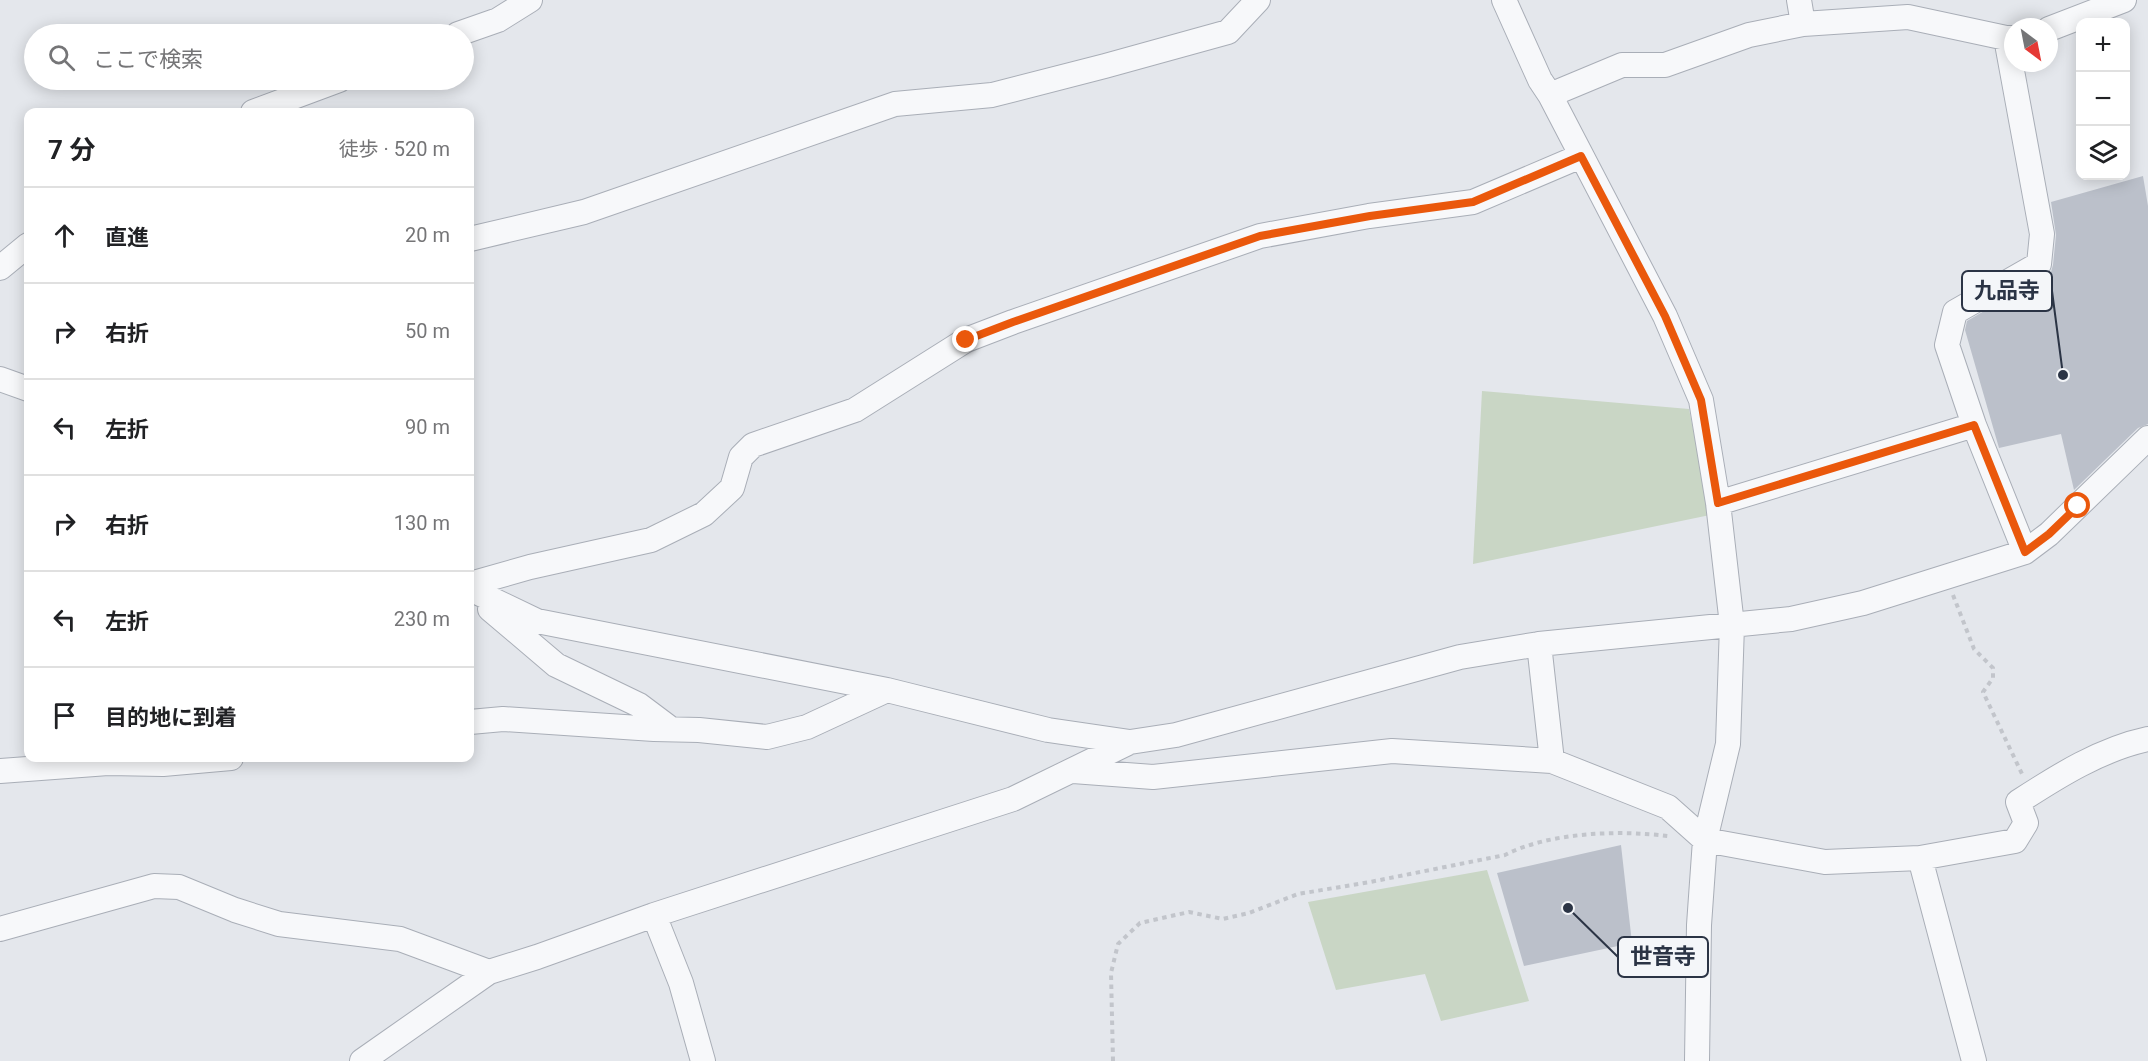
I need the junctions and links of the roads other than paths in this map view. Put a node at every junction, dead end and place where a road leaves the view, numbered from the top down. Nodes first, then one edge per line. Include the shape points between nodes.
1 (530, 0) edge
2 (1258, 0) edge
3 (1504, 0) edge
4 (1799, 0) edge
5 (2124, 0) edge
6 (1803, 24) junction
7 (2058, 26) edge
8 (474, 28) edge
9 (2004, 37) edge
10 (2015, 72) edge
11 (312, 90) edge
12 (1550, 94) junction
13 (264, 108) edge
14 (1581, 156) junction
15 (474, 238) edge
16 (24, 248) edge
17 (0, 268) edge
18 (0, 379) edge
19 (24, 388) edge
20 (1974, 425) junction
21 (2148, 438) edge
22 (1718, 503) junction
23 (2025, 552) junction
24 (474, 583) edge
25 (474, 592) edge
26 (474, 593) edge
27 (1732, 625) junction
28 (1539, 644) junction
29 (887, 690) junction
30 (474, 722) edge
31 (671, 729) junction
32 (2148, 739) edge
33 (1130, 742) junction
34 (1552, 761) junction
35 (186, 762) edge
36 (0, 771) edge
37 (1071, 771) junction
38 (1705, 840) junction
39 (1920, 858) junction
40 (654, 915) junction
41 (0, 930) edge
42 (489, 972) junction
43 (362, 1061) edge
44 (703, 1061) edge
45 (1696, 1061) edge
46 (1974, 1061) edge

1 - 8 street via 498,20
2 - 15 street via 1228,32 992,95 895,104 584,212
3 - 12 street
4 - 6 street
5 - 7 street
6 - 9 street via 1908,17
6 - 12 street via 1749,35 1665,65 1622,65
10 - 20 street via 2042,234 2039,264 1955,312 1947,345
11 - 13 street
12 - 14 street
14 - 22 street via 1665,316 1701,400
14 - 24 street via 1473,202 1260,236 966,340 855,410 753,446 741,457 732,488 704,514 651,540
16 - 17 street
18 - 19 street
20 - 22 street
20 - 23 street
21 - 23 street
22 - 27 street
23 - 27 street via 1863,603 1802,617
25 - 29 street via 537,621
26 - 31 street via 556,665 639,705
27 - 28 street
27 - 38 street via 1728,744
28 - 33 street via 1460,657 1176,735
28 - 34 street
29 - 31 street via 807,727 767,737
29 - 33 street via 1048,730
30 - 31 street via 503,719
32 - 39 street via 2069,769 2018,802 2026,823 2015,841
33 - 37 street
34 - 37 street via 1392,751 1153,777
34 - 38 street via 1668,807
35 - 36 street
37 - 40 street via 1013,799
38 - 39 street via 1825,862
38 - 45 street
39 - 46 street
40 - 42 street
40 - 44 street via 681,983
41 - 42 street via 154,886 179,887 279,924 400,939
42 - 43 street

